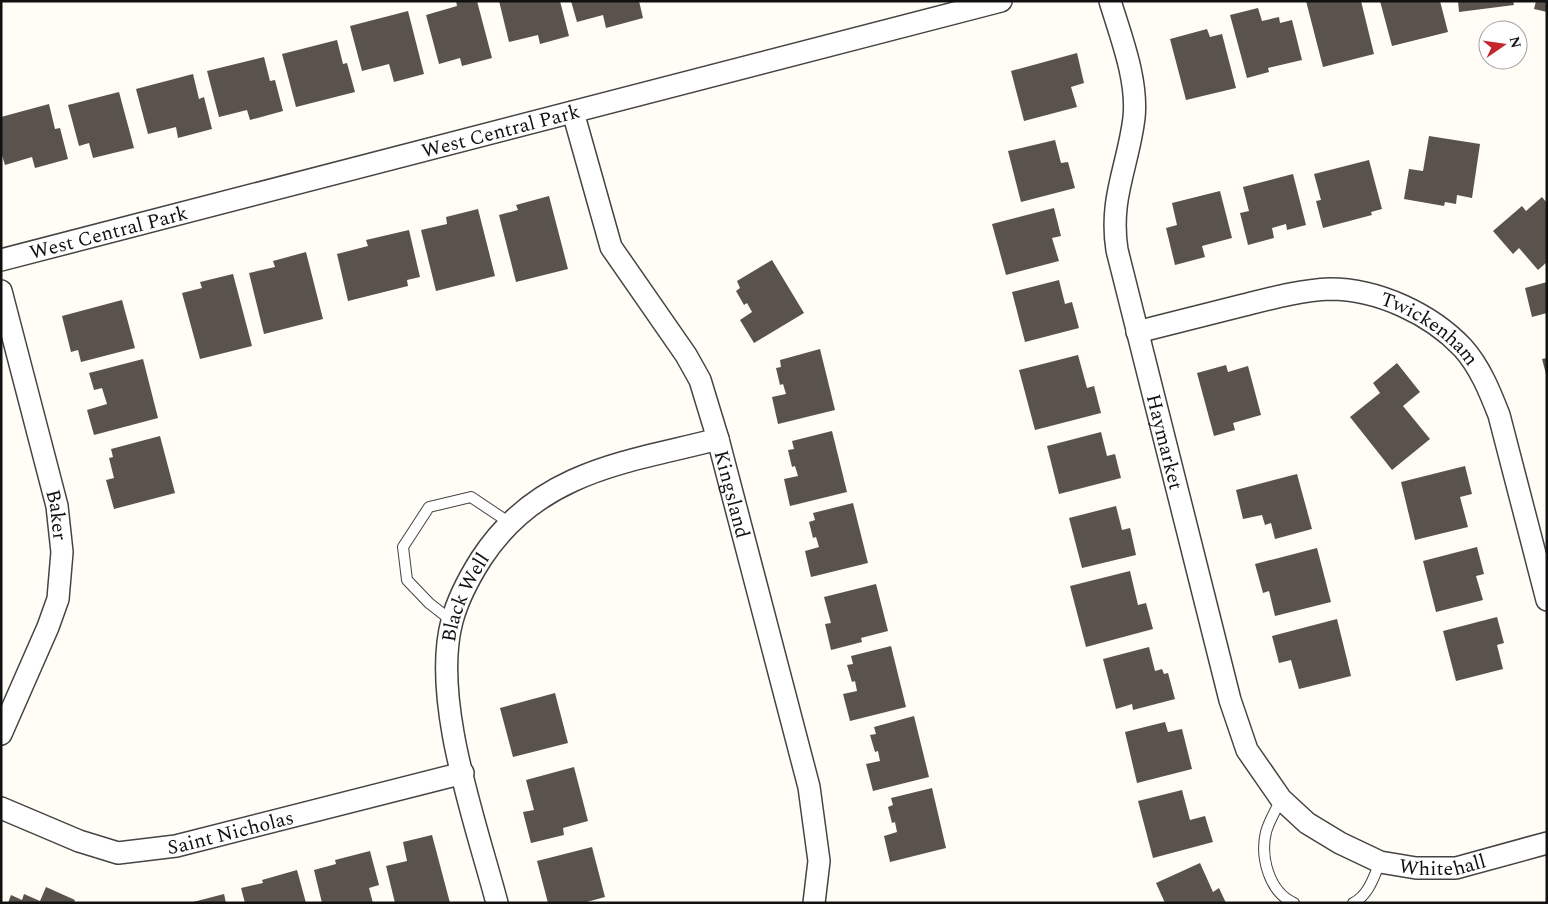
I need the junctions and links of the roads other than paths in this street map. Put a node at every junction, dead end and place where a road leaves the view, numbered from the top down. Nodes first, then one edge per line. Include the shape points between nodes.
1 (1001, 1) edge
2 (1110, 1) edge
3 (573, 112) junction
4 (1, 260) edge
5 (1, 291) edge
6 (1137, 332) junction
7 (718, 439) junction
8 (510, 523) junction
9 (1547, 600) edge
10 (452, 622) junction
11 (1, 734) edge
12 (463, 773) junction
13 (1281, 799) junction
14 (1, 808) edge
15 (1340, 843) joint
16 (1547, 843) edge
17 (1380, 862) junction
18 (497, 903) edge
19 (814, 903) edge
20 (1294, 903) edge
21 (1353, 903) edge

1 - 3 street, West Central Park
2 - 6 street, Haymarket via 1134,96 1134,118 1113,227
3 - 4 street, West Central Park
3 - 7 street, Kingsland via 611,247 700,380
5 - 11 street, Baker via 56,506 62,552 58,599
6 - 9 street, Twickenham via 1267,300 1330,290 1387,299 1438,327 1463,348 1493,399
6 - 13 street, Haymarket via 1230,700 1247,750
7 - 8 street, Black Well via 573,480 552,490
7 - 19 street, Kingsland via 809,787 819,861
8 - 10 street, Black Well via 491,544 463,590
8 - 10 lane via 471,497 429,507 403,547 407,580
10 - 12 street, Black Well via 447,692
12 - 14 street, Saint Nicholas via 176,846 118,853 80,842
12 - 18 street, Black Well
13 - 15 street, Haymarket via 1307,823
13 - 20 lane via 1266,832 1265,859 1270,880 1284,898
15 - 17 street, Whitehall
16 - 17 street, Whitehall via 1456,868 1416,868
17 - 21 lane via 1372,883

